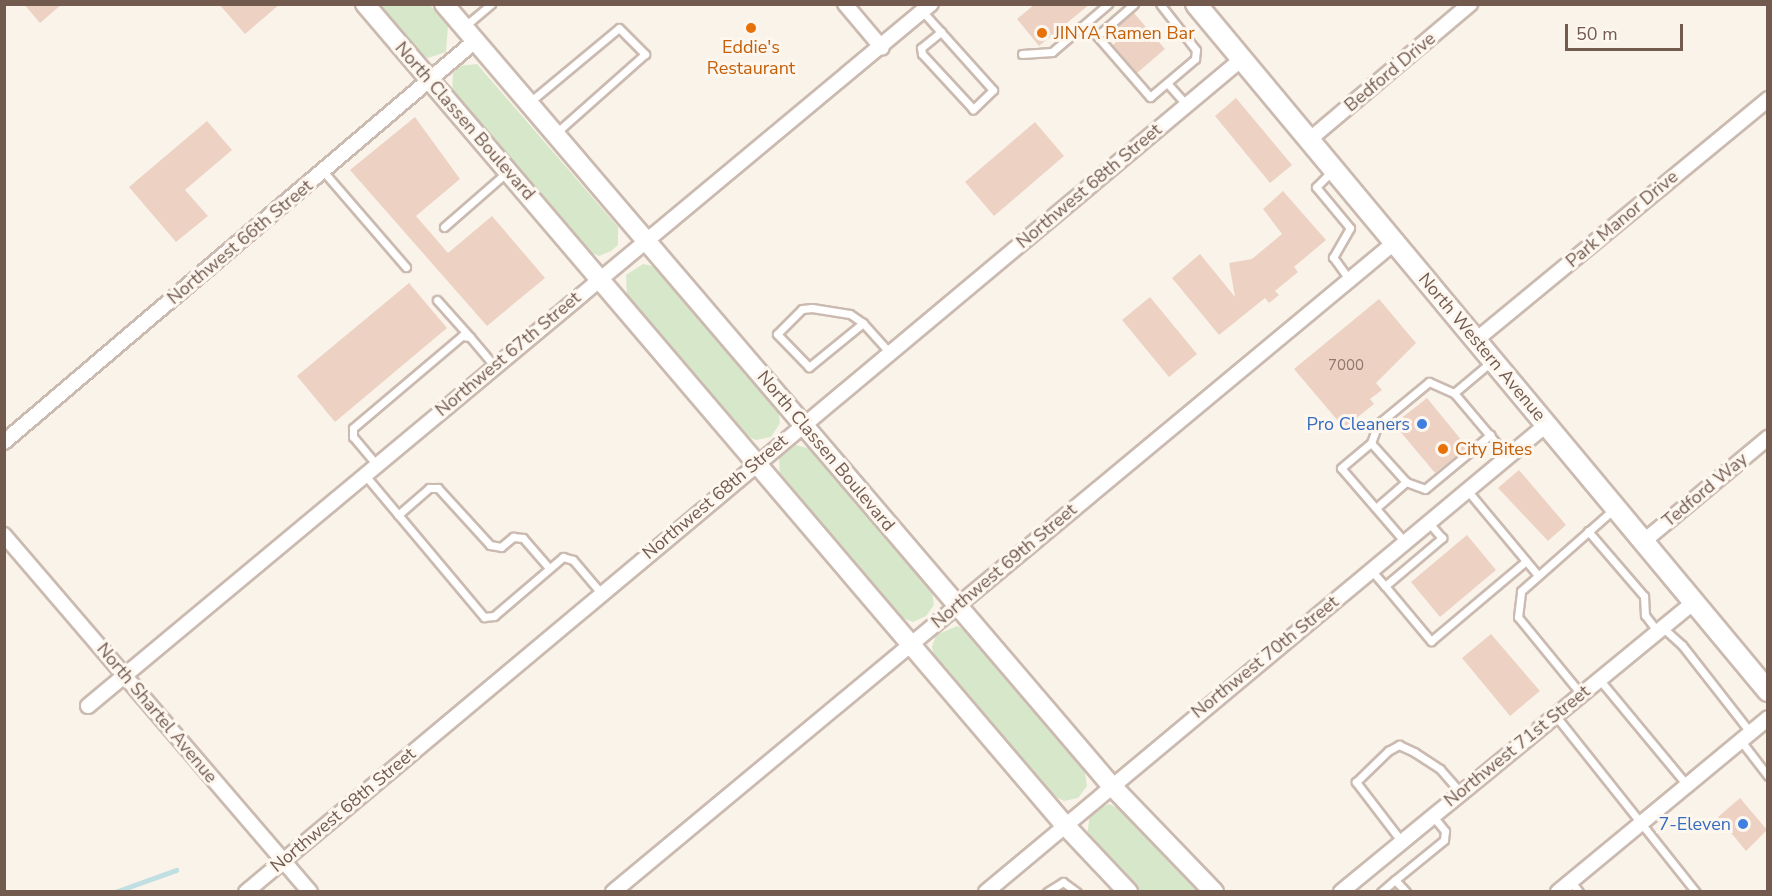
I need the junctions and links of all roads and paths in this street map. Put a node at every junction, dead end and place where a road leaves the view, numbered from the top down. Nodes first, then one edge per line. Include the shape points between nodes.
1 (365, 4) edge
2 (444, 4) edge
3 (491, 4) edge
4 (845, 4) edge
5 (1108, 4) edge
6 (1134, 4) edge
7 (1160, 4) edge
8 (1196, 4) edge
9 (1470, 4) edge
10 (927, 8) edge
11 (941, 32) junction
12 (470, 34) junction
13 (882, 48) junction
14 (1022, 54) dead end
15 (1242, 59) junction
16 (430, 79) junction
17 (1167, 83) junction
18 (1767, 99) edge
19 (528, 103) junction
20 (1187, 105) junction
21 (555, 134) junction
22 (1309, 140) junction
23 (1334, 170) junction
24 (323, 171) junction
25 (508, 171) junction
26 (444, 227) dead end
27 (646, 239) junction
28 (1395, 242) junction
29 (406, 267) dead end
30 (599, 277) junction
31 (1350, 279) junction
32 (437, 300) dead end
33 (863, 323) junction
34 (470, 337) junction
35 (1476, 340) junction
36 (889, 352) junction
37 (1493, 361) junction
38 (494, 366) junction
39 (1454, 393) junction
40 (803, 424) junction
41 (1546, 425) junction
42 (1490, 435) junction
43 (1767, 438) edge
44 (4, 442) edge
45 (1371, 443) junction
46 (1508, 457) junction
47 (758, 462) junction
48 (376, 464) junction
49 (364, 474) junction
50 (1406, 482) junction
51 (1467, 490) junction
52 (1376, 508) junction
53 (1615, 508) junction
54 (398, 515) junction
55 (1428, 522) junction
56 (1588, 531) junction
57 (4, 535) edge
58 (1404, 542) junction
59 (1643, 542) junction
60 (1526, 561) junction
61 (549, 568) junction
62 (1371, 570) junction
63 (1537, 574) junction
64 (1385, 586) junction
65 (601, 593) junction
66 (1694, 602) junction
67 (956, 605) junction
68 (1660, 629) junction
69 (910, 643) junction
70 (125, 675) junction
71 (1599, 679) junction
72 (1767, 691) edge
73 (1581, 694) junction
74 (88, 706) dead end
75 (1555, 715) junction
76 (1767, 718) edge
77 (1746, 736) junction
78 (1767, 775) edge
79 (1110, 784) junction
80 (1686, 785) junction
81 (1461, 793) junction
82 (1432, 816) junction
83 (1063, 823) junction
84 (1641, 823) junction
85 (1402, 842) junction
86 (282, 860) junction
87 (1395, 880) junction
88 (1575, 886) edge
89 (246, 891) edge
90 (310, 891) edge
91 (613, 891) edge
92 (986, 891) edge
93 (1047, 891) edge
94 (1077, 891) edge
95 (1128, 891) edge
96 (1214, 891) edge
97 (1341, 891) edge
98 (1381, 891) edge
99 (1406, 891) edge
100 (1558, 891) edge
101 (1696, 891) edge

1 - 16 street, North Classen Boulevard
2 - 12 street, North Classen Boulevard
3 - 12 lane
4 - 13 street
5 - 14 lane via 1052,52
6 - 17 lane via 1097,36 1150,98
7 - 17 lane via 1196,50 1195,59
8 - 15 main road, North Western Avenue
9 - 22 street, Bedford Drive
10 - 11 lane
10 - 13 street, Northwest 67th Street
11 - 11 lane via 993,90 973,109 922,54 921,48
12 - 16 street, Northwest 66th Street
12 - 19 street, North Classen Boulevard
13 - 27 street, Northwest 67th Street
15 - 20 street, Northwest 68th Street
15 - 22 main road, North Western Avenue
16 - 24 street, Northwest 66th Street
16 - 25 street, North Classen Boulevard
17 - 20 lane
18 - 35 street, Park Manor Drive
19 - 21 street, North Classen Boulevard
19 - 21 lane via 619,28 626,31 644,59
20 - 36 street, Northwest 68th Street
21 - 27 street, North Classen Boulevard
22 - 23 main road, North Western Avenue
23 - 28 main road, North Western Avenue
23 - 31 lane via 1316,187 1350,228 1333,257
24 - 29 lane
24 - 44 street, Northwest 66th Street
25 - 26 lane
25 - 30 street, North Classen Boulevard
27 - 30 street, Northwest 67th Street
27 - 40 street, North Classen Boulevard
28 - 31 street, Northwest 69th Street
28 - 35 main road, North Western Avenue
30 - 38 street, Northwest 67th Street
30 - 47 street, North Classen Boulevard
31 - 67 street, Northwest 69th Street
32 - 34 lane
33 - 33 lane via 850,315 802,309 777,334 809,367
33 - 36 lane
34 - 38 lane
34 - 48 lane via 462,336 353,428 353,437
35 - 37 main road, North Western Avenue
36 - 40 street, Northwest 68th Street
37 - 39 lane
37 - 41 main road, North Western Avenue
38 - 48 street, Northwest 67th Street
39 - 42 lane
39 - 45 lane via 1429,382 1378,424
40 - 47 street, Northwest 68th Street
40 - 67 street, North Classen Boulevard
41 - 46 street, Northwest 70th Street
41 - 53 main road, North Western Avenue
42 - 46 lane
42 - 50 lane via 1425,489
43 - 59 street, Tedford Way
45 - 50 lane
45 - 52 lane via 1341,468
46 - 51 street, Northwest 70th Street
47 - 65 street, Northwest 68th Street
47 - 69 street, North Classen Boulevard
48 - 49 street, Northwest 67th Street
49 - 54 lane
49 - 70 street, Northwest 67th Street
50 - 52 lane
51 - 55 street, Northwest 70th Street
51 - 60 lane
52 - 58 lane
53 - 56 lane
53 - 59 main road, North Western Avenue
54 - 61 lane via 429,489 438,488 490,545 501,548 513,537 523,538
54 - 61 lane via 484,617 494,616
55 - 58 street, Northwest 70th Street
55 - 64 lane via 1442,538
56 - 63 lane
56 - 68 lane via 1644,596 1645,615
57 - 70 street, North Shartel Avenue
58 - 62 street, Northwest 70th Street
59 - 66 main road, North Western Avenue
60 - 63 lane
60 - 64 lane via 1431,641
61 - 65 lane via 568,557
62 - 64 lane
62 - 79 street, Northwest 70th Street
63 - 73 lane via 1521,591 1518,616
65 - 86 street, Northwest 68th Street
66 - 68 street, Northwest 71st Street
66 - 72 main road, North Western Avenue
67 - 69 street, Northwest 69th Street
67 - 79 street, North Classen Boulevard
68 - 71 street, Northwest 71st Street
68 - 77 lane via 1682,645
69 - 83 street, North Classen Boulevard
69 - 91 street, Northwest 69th Street
70 - 74 street, Northwest 67th Street
70 - 86 street, North Shartel Avenue
71 - 73 street, Northwest 71st Street
71 - 80 lane
73 - 75 street, Northwest 71st Street
75 - 81 street, Northwest 71st Street
75 - 84 lane
76 - 77 street
77 - 78 lane
77 - 80 street
79 - 83 street, Northwest 70th Street
79 - 96 street, North Classen Boulevard
80 - 84 street
81 - 82 street, Northwest 71st Street
81 - 85 lane via 1440,769 1399,745 1380,757 1356,782
82 - 85 street, Northwest 71st Street
82 - 87 lane via 1445,831 1444,840
83 - 92 street, Northwest 70th Street
83 - 95 street, North Classen Boulevard
84 - 88 street
84 - 101 lane
85 - 97 street, Northwest 71st Street
86 - 89 street, Northwest 68th Street
86 - 90 street, North Shartel Avenue
87 - 98 lane
87 - 99 lane
88 - 100 street
93 - 94 lane via 1063,882

